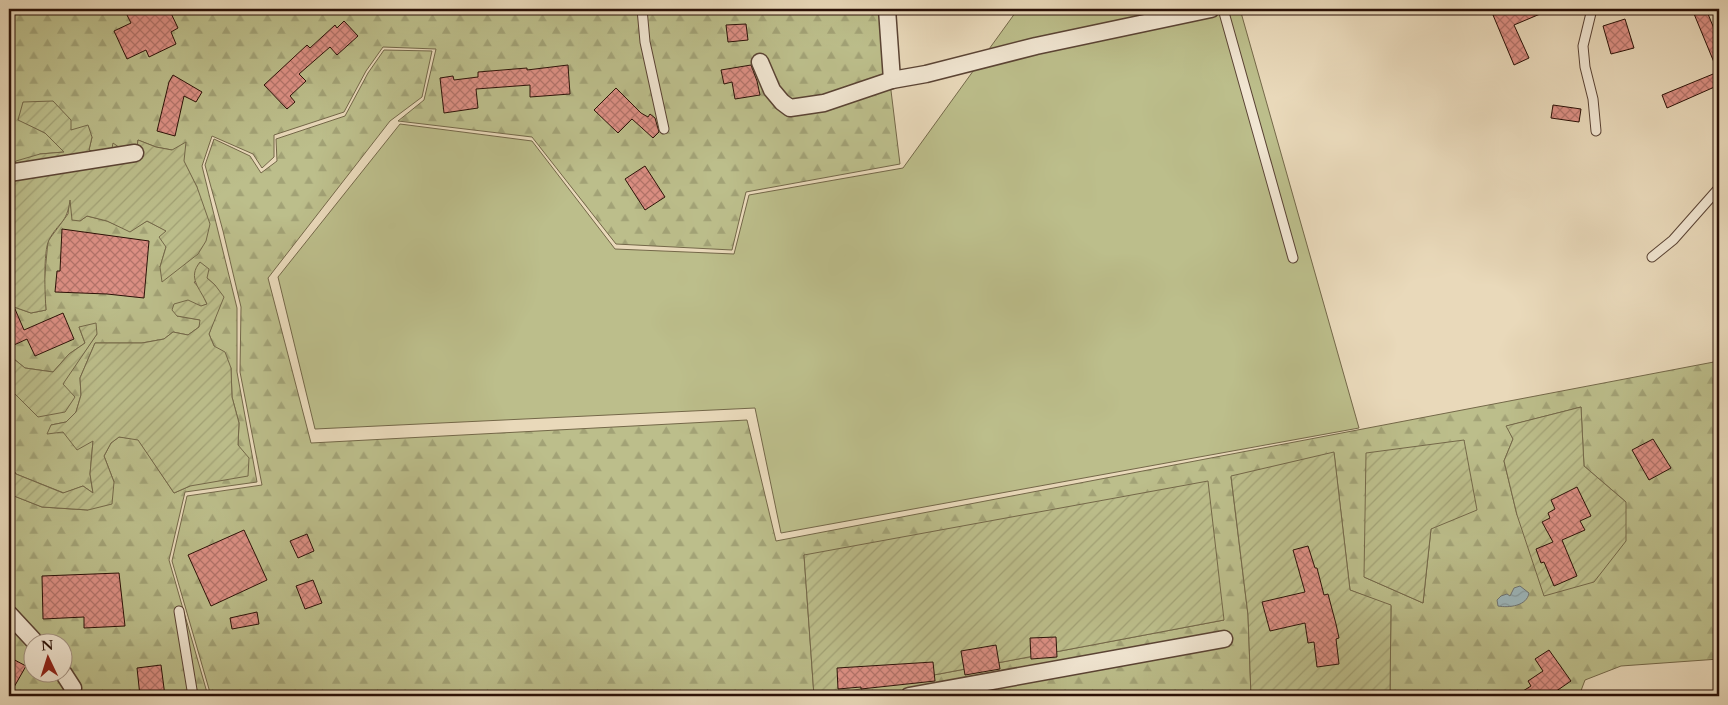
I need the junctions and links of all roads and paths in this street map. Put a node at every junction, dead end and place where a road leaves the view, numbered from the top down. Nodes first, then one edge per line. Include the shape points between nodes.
1 (642, 9) edge
2 (887, 9) edge
3 (1211, 9) edge
4 (1223, 9) edge
5 (1592, 9) edge
6 (760, 62) dead end
7 (892, 80) junction
8 (664, 129) dead end
9 (1596, 130) dead end
10 (135, 153) dead end
11 (9, 173) edge
12 (1719, 188) edge
13 (1652, 257) dead end
14 (1294, 258) dead end
15 (179, 611) dead end
16 (9, 614) edge
17 (26, 632) edge
18 (1224, 639) dead end
19 (69, 682) edge
20 (71, 696) edge
21 (193, 696) edge
22 (909, 696) edge

1 - 8 lane via 645,42
2 - 7 street
3 - 7 street
4 - 14 lane
5 - 9 lane via 1584,46
6 - 7 street via 772,90 790,108 824,103
10 - 11 street
12 - 13 lane via 1673,240
15 - 21 lane
16 - 17 street
18 - 22 street
19 - 20 street via 73,688

